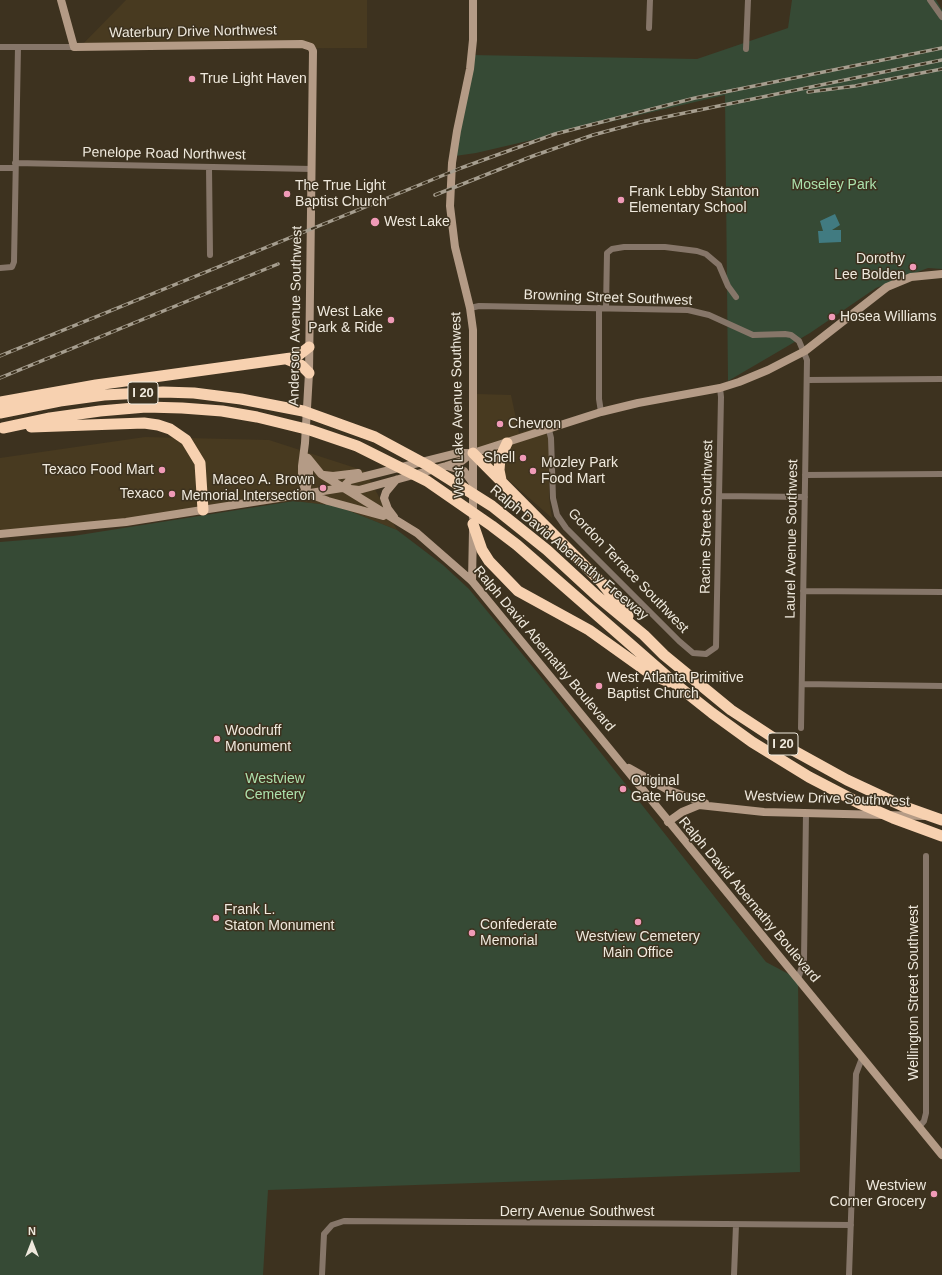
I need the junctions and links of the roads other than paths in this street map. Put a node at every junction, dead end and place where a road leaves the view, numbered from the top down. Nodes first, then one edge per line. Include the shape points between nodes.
1 (61, 0) edge
2 (473, 0) edge
3 (650, 0) edge
4 (748, 0) edge
5 (930, 0) edge
6 (942, 17) edge
7 (649, 28) dead end
8 (0, 47) edge
9 (18, 47) junction
10 (74, 47) junction
11 (311, 47) joint
12 (746, 49) dead end
13 (15, 166) junction
14 (209, 167) junction
15 (0, 168) edge
16 (312, 169) junction
17 (210, 255) dead end
18 (0, 268) edge
19 (942, 274) edge
20 (736, 297) dead end
21 (470, 308) junction
22 (598, 308) junction
23 (606, 308) junction
24 (309, 347) junction
25 (805, 350) junction
26 (284, 359) junction
27 (308, 373) junction
28 (942, 379) edge
29 (807, 380) junction
30 (720, 388) junction
31 (0, 402) edge
32 (601, 412) junction
33 (0, 413) edge
34 (1, 429) edge
35 (549, 430) junction
36 (305, 443) junction
37 (506, 443) junction
38 (473, 453) junction
39 (308, 458) junction
40 (446, 466) junction
41 (321, 474) junction
42 (942, 474) edge
43 (805, 475) junction
44 (396, 480) junction
45 (501, 480) junction
46 (473, 484) junction
47 (342, 488) junction
48 (306, 492) junction
49 (720, 496) junction
50 (805, 497) junction
51 (203, 510) junction
52 (396, 519) junction
53 (473, 524) junction
54 (0, 534) edge
55 (472, 581) junction
56 (803, 591) junction
57 (942, 592) edge
58 (644, 635) junction
59 (716, 647) joint
60 (802, 684) junction
61 (678, 686) junction
62 (942, 686) edge
63 (801, 728) dead end
64 (623, 764) junction
65 (654, 783) junction
66 (646, 793) junction
67 (712, 805) junction
68 (806, 813) junction
69 (942, 817) edge
70 (942, 820) edge
71 (668, 822) junction
72 (942, 836) edge
73 (926, 856) dead end
74 (798, 979) junction
75 (862, 1058) junction
76 (919, 1127) junction
77 (942, 1155) edge
78 (736, 1225) junction
79 (851, 1225) junction
80 (322, 1275) edge
81 (734, 1275) edge
82 (849, 1275) edge

1 - 10 main road
2 - 21 main road, West Lake Avenue Southwest via 474,40 452,163 450,206 455,247
3 - 7 street
4 - 12 street
5 - 6 street
8 - 9 street
9 - 10 street
9 - 13 street
10 - 11 main road, Waterbury Drive Northwest via 302,44
11 - 16 main road, Anderson Avenue Southwest via 314,55
13 - 14 street, Penelope Road Northwest
13 - 15 street, Penelope Road Northwest
13 - 18 street via 14,262 12,267
14 - 16 street, Penelope Road Northwest
14 - 17 street
16 - 24 main road, Anderson Avenue Southwest
19 - 25 main road via 912,277 887,287
20 - 23 street via 719,265 706,254 697,250 665,246 624,247 612,249 607,253
21 - 22 street, Browning Street Southwest
21 - 38 main road, West Lake Avenue Southwest via 473,330
22 - 23 street, Browning Street Southwest
22 - 32 street
23 - 25 street, Browning Street Southwest via 688,310 709,315 753,335 790,336 799,341
24 - 26 highway via 296,357
24 - 27 main road, Anderson Avenue Southwest
25 - 29 street, Laurel Avenue Southwest
25 - 30 main road via 768,370
26 - 27 highway via 301,365
26 - 31 highway via 96,385
27 - 36 main road, Anderson Avenue Southwest
28 - 29 street
29 - 43 street, Laurel Avenue Southwest
30 - 32 main road
30 - 49 street, Racine Street Southwest
32 - 35 main road
33 - 58 highway, Ralph David Abernathy Freeway / I 20 via 82,397 136,393 212,395 286,407 326,419 395,446 459,483 547,550
34 - 51 highway via 136,423 164,427 186,440 200,463
34 - 61 highway, Ralph David Abernathy Freeway / I 20 via 70,414 146,407 222,411 286,423 326,435 374,454 427,481 492,526
35 - 37 main road
35 - 59 street, Gordon Terrace Southwest via 554,509 566,528 688,649 699,655 706,654
36 - 39 main road, Anderson Avenue Southwest
36 - 48 main road, Anderson Avenue Southwest via 302,481
37 - 38 main road
37 - 45 highway via 500,458
38 - 40 main road via 462,461
38 - 41 main road via 457,449 358,473 333,476
38 - 45 highway
38 - 46 main road, West Lake Avenue Southwest
38 - 47 main road via 458,453 350,480
39 - 41 main road, Ralph David Abernathy Boulevard
39 - 48 main road, Anderson Avenue Southwest
40 - 44 main road
40 - 46 main road via 464,471
41 - 47 main road, Ralph David Abernathy Boulevard
42 - 43 street
43 - 50 street, Laurel Avenue Southwest
44 - 47 main road via 359,490
44 - 52 main road via 384,498
45 - 58 highway via 602,582
46 - 53 main road, West Lake Avenue Southwest
47 - 48 main road
47 - 52 main road, Ralph David Abernathy Boulevard
48 - 51 main road
48 - 52 main road via 328,501
49 - 50 street
49 - 59 street, Racine Street Southwest
50 - 56 street, Laurel Avenue Southwest
51 - 54 main road via 78,528
52 - 55 main road, Ralph David Abernathy Boulevard via 434,547
53 - 55 main road, West Lake Avenue Southwest
53 - 61 highway via 488,561 518,591 589,630 652,675
55 - 64 main road, Ralph David Abernathy Boulevard
56 - 57 street
56 - 60 street, Laurel Avenue Southwest
58 - 70 highway, Ralph David Abernathy Freeway / I 20 via 730,710 789,748 846,780 905,807
60 - 62 street
60 - 63 street, Laurel Avenue Southwest
61 - 72 highway, Ralph David Abernathy Freeway / I 20 via 752,742 809,777 893,818
64 - 65 main road, Westview Drive Southwest
64 - 66 main road, Ralph David Abernathy Boulevard
65 - 66 main road
65 - 67 main road, Westview Drive Southwest
66 - 71 main road, Ralph David Abernathy Boulevard
67 - 68 main road, Westview Drive Southwest
67 - 71 main road, Westview Drive Southwest via 699,804 691,807
68 - 69 main road, Westview Drive Southwest
68 - 74 street via 804,960
71 - 74 main road, Ralph David Abernathy Boulevard
73 - 76 street, Wellington Street Southwest via 926,1113
74 - 75 main road, Ralph David Abernathy Boulevard
75 - 76 main road, Ralph David Abernathy Boulevard
75 - 79 street via 856,1074
76 - 77 main road, Ralph David Abernathy Boulevard
78 - 79 street, Derry Avenue Southwest
78 - 80 street, Derry Avenue Southwest via 344,1221 337,1222 327,1229 322,1240
78 - 81 street
79 - 82 street

